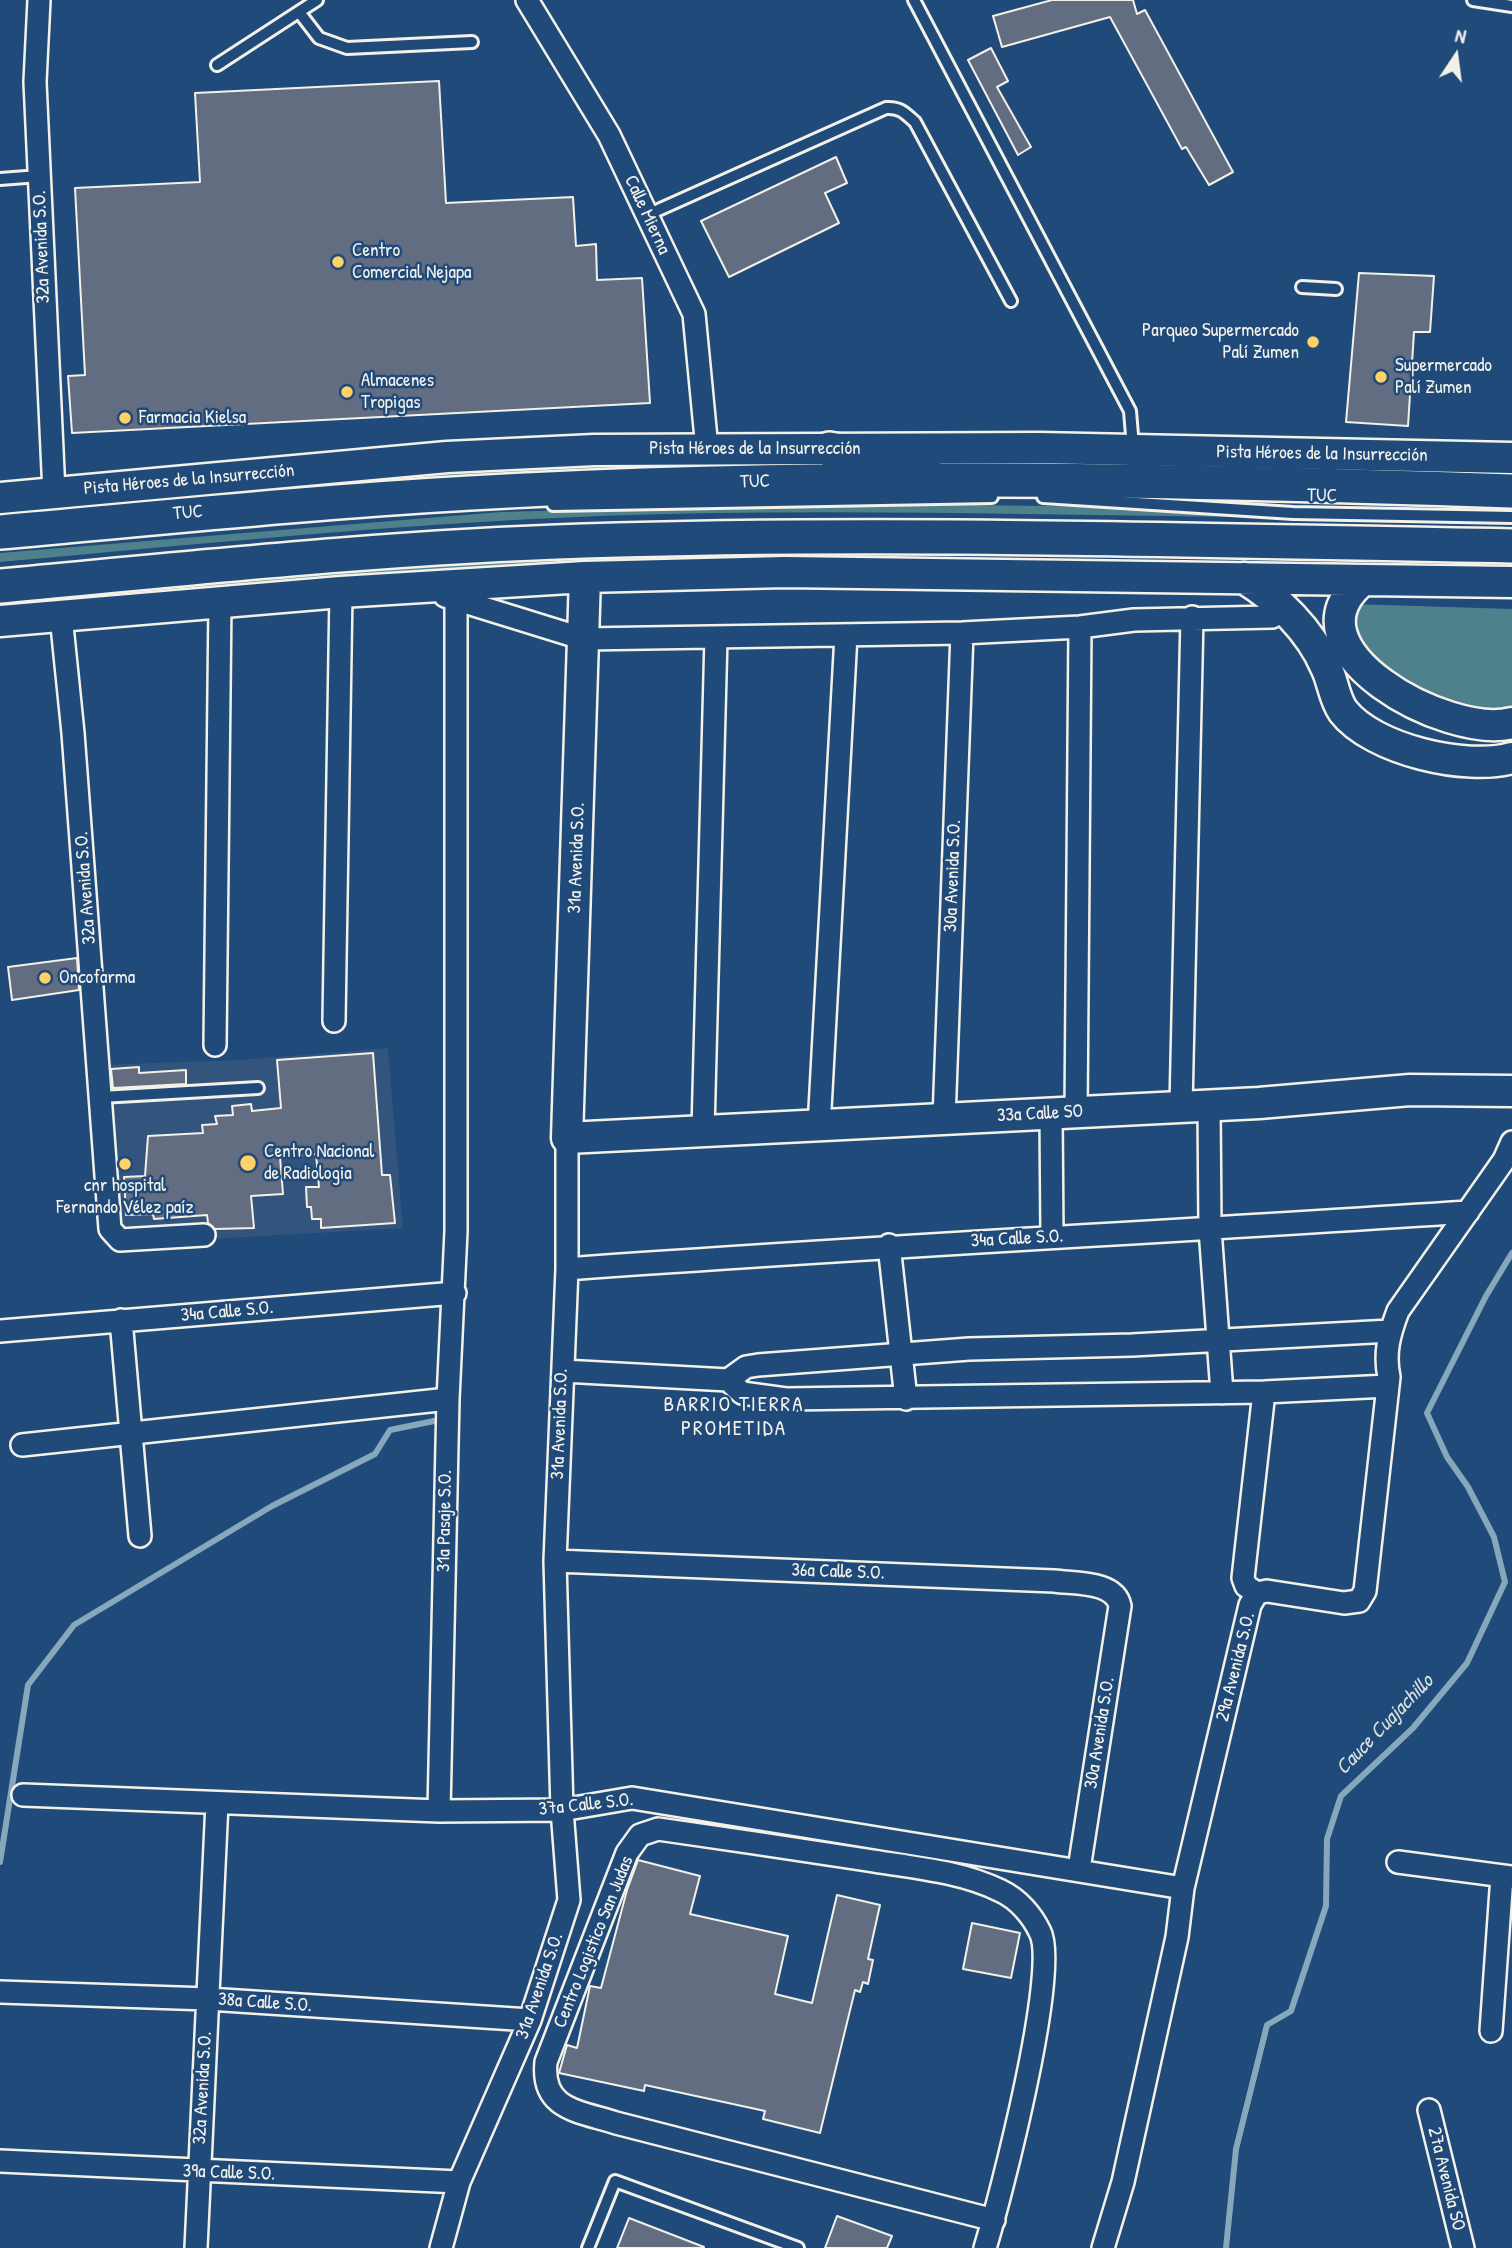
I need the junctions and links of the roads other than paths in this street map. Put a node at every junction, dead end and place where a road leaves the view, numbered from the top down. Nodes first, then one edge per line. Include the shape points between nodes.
1 (39, 0) edge
2 (317, 0) edge
3 (527, 0) edge
4 (914, 0) edge
5 (1473, 0) edge
6 (1512, 6) edge
7 (299, 12) junction
8 (472, 42) dead end
9 (217, 65) dead end
10 (39, 176) junction
11 (0, 179) edge
12 (647, 215) junction
13 (1302, 287) dead end
14 (1336, 289) dead end
15 (1011, 301) dead end
16 (707, 449) junction
17 (828, 449) junction
18 (1133, 450) junction
19 (1512, 458) edge
20 (1181, 484) junction
21 (1512, 491) edge
22 (54, 493) junction
23 (1002, 496) dead end
24 (1028, 496) dead end
25 (0, 498) edge
26 (537, 506) dead end
27 (1512, 517) edge
28 (0, 532) edge
29 (1069, 538) junction
30 (1512, 546) edge
31 (652, 576) junction
32 (585, 577) junction
33 (1244, 578) junction
34 (1363, 580) junction
35 (1512, 582) edge
36 (0, 586) edge
37 (424, 588) junction
38 (341, 592) junction
39 (456, 600) junction
40 (220, 602) junction
41 (1285, 610) junction
42 (61, 616) junction
43 (1192, 617) junction
44 (0, 621) edge
45 (1080, 627) junction
46 (962, 633) junction
47 (846, 635) junction
48 (716, 637) junction
49 (1309, 637) junction
50 (584, 639) junction
51 (1363, 677) junction
52 (1340, 706) junction
53 (1512, 723) edge
54 (1512, 738) edge
55 (1512, 758) edge
56 (334, 1021) dead end
57 (215, 1045) dead end
58 (258, 1088) dead end
59 (1512, 1091) edge
60 (101, 1097) junction
61 (1195, 1105) junction
62 (1064, 1113) junction
63 (944, 1119) junction
64 (819, 1127) junction
65 (703, 1130) junction
66 (567, 1138) junction
67 (1512, 1142) edge
68 (1468, 1212) junction
69 (1210, 1229) junction
70 (204, 1236) dead end
71 (1052, 1237) junction
72 (889, 1245) junction
73 (567, 1269) junction
74 (454, 1293) junction
75 (121, 1320) junction
76 (0, 1331) edge
77 (1390, 1331) junction
78 (1218, 1340) junction
79 (899, 1353) junction
80 (563, 1371) junction
81 (728, 1380) junction
82 (1388, 1386) junction
83 (1264, 1392) junction
84 (1222, 1393) junction
85 (906, 1398) junction
86 (448, 1399) junction
87 (131, 1435) junction
88 (22, 1445) dead end
89 (140, 1536) dead end
90 (555, 1561) junction
91 (1257, 1592) junction
92 (1118, 1597) joint
93 (23, 1796) dead end
94 (217, 1803) junction
95 (562, 1810) junction
96 (439, 1811) junction
97 (1398, 1862) dead end
98 (1079, 1869) junction
99 (1507, 1877) edge
100 (1183, 1888) junction
101 (0, 1992) edge
102 (208, 1999) junction
103 (530, 2020) junction
104 (1491, 2031) dead end
105 (1429, 2110) dead end
106 (0, 2161) edge
107 (199, 2172) junction
108 (459, 2182) junction
109 (994, 2220) junction
110 (196, 2248) edge
111 (441, 2248) edge
112 (589, 2248) edge
113 (798, 2248) edge
114 (985, 2248) edge
115 (1104, 2248) edge
116 (1463, 2248) edge

1 - 10 street, 32a Avenida S.O. via 35,82
2 - 7 lane
3 - 12 street, Calle Mierna via 609,135
4 - 18 lane via 1130,411
5 - 6 lane
7 - 8 lane via 319,38 347,48
7 - 9 lane
10 - 11 lane
10 - 22 street, 32a Avenida S.O.
12 - 15 lane via 894,107 915,122
12 - 16 street, Calle Mierna via 694,314
13 - 14 lane
16 - 17 street, Pista Héroes de la Insurrección
16 - 22 street, Pista Héroes de la Insurrección via 447,457
17 - 18 street, Pista Héroes de la Insurrección
17 - 20 main road via 915,465 1040,468
18 - 19 street, Pista Héroes de la Insurrección
20 - 21 main road, Pista Héroes de la Insurrección
20 - 28 main road, Pista Héroes de la Insurrección via 634,486 470,493
22 - 25 street, Pista Héroes de la Insurrección
23 - 26 lane, TUC
24 - 27 lane, TUC via 1293,513
29 - 30 main road
29 - 31 street via 798,549
29 - 36 main road via 580,541 349,554
31 - 32 street
31 - 33 street via 785,572
32 - 37 street
32 - 50 street, 31a Avenida S.O.
33 - 34 street
33 - 41 street
34 - 35 street
34 - 51 street via 1348,592 1339,614 1341,636
37 - 38 street
37 - 39 street
38 - 40 street
38 - 56 street
39 - 50 street
39 - 74 street, 31a Pasaje S.O.
40 - 42 street
40 - 57 street
41 - 43 street via 1272,617
41 - 49 street
42 - 44 street
42 - 60 street, 32a Avenida S.O.
43 - 45 street
43 - 61 street
45 - 46 street
45 - 62 street
46 - 47 street
46 - 63 street, 30a Avenida S.O.
47 - 48 street
47 - 64 street
48 - 50 street
48 - 65 street
49 - 51 street
49 - 52 street via 1328,670
50 - 66 street, 31a Avenida S.O.
51 - 52 street
51 - 53 street via 1445,718 1482,726
51 - 54 street via 1371,696 1423,727 1476,741
52 - 55 street via 1355,723 1379,738 1421,753 1474,763
58 - 60 lane
59 - 61 street, 33a Calle SO via 1410,1090
60 - 70 street, 32a Avenida S.O. via 113,1236 120,1240
61 - 62 street, 33a Calle SO
61 - 69 street
62 - 63 street, 33a Calle SO
62 - 71 street
63 - 64 street, 33a Calle SO
64 - 65 street, 33a Calle SO
65 - 66 street, 33a Calle SO
66 - 73 street, 31a Avenida S.O.
67 - 68 street, 29a Avenida S.O.
68 - 69 street, 34a Calle S.O.
68 - 77 street, 29a Avenida S.O. via 1398,1311
69 - 71 street, 34a Calle S.O.
69 - 78 street
71 - 72 street, 34a Calle S.O.
72 - 73 street, 34a Calle S.O.
72 - 79 street
73 - 80 street, 31a Avenida S.O.
74 - 75 street, 34a Calle S.O.
74 - 86 street, 31a Pasaje S.O.
75 - 76 street, 34a Calle S.O.
75 - 87 street
77 - 78 street
77 - 82 street, 29a Avenida S.O. via 1385,1357
78 - 79 street
78 - 84 street
79 - 81 street via 758,1365 746,1367
79 - 85 street
80 - 81 street
80 - 90 street, 31a Avenida S.O.
81 - 85 street via 742,1393 770,1398
82 - 83 street
82 - 91 street, 29a Avenida S.O. via 1368,1580 1359,1601
83 - 84 street
83 - 91 street via 1243,1578 1246,1586
84 - 85 street
86 - 87 street
86 - 96 street, 31a Pasaje S.O.
87 - 88 street
87 - 89 street
90 - 92 street, 36a Calle S.O. via 1054,1581 1111,1589
90 - 95 street, 31a Avenida S.O.
91 - 100 street, 29a Avenida S.O. via 1250,1605
92 - 98 street, 30a Avenida S.O.
93 - 94 street, 37a Calle S.O.
94 - 96 street, 37a Calle S.O.
94 - 102 street, 32a Avenida S.O.
95 - 96 street, 37a Calle S.O.
95 - 98 street, 37a Calle S.O. via 632,1798
95 - 103 street, 31a Avenida S.O. via 569,1900
97 - 99 street
98 - 100 street, 37a Calle S.O.
99 - 104 street
100 - 115 street, 29a Avenida S.O. via 1177,1937
101 - 102 street, 38a Calle S.O.
102 - 103 street, 38a Calle S.O.
102 - 107 street, 32a Avenida S.O.
103 - 108 street, 31a Avenida S.O.
105 - 116 street, 27a Avenida SO
106 - 107 street, 39a Calle S.O.
107 - 108 street, 39a Calle S.O.
107 - 110 street, 32a Avenida S.O.
108 - 111 street, 31a Avenida S.O.
109 - 109 street, Centro Logistico San Judas via 559,2105 544,2081 546,2062 627,1853 640,1835 657,1829 893,1864 969,1880 1001,1891 1022,1905 1042,1935 1045,1969 1020,2112
109 - 114 street, Centro Logistico San Judas
112 - 113 lane via 615,2181

